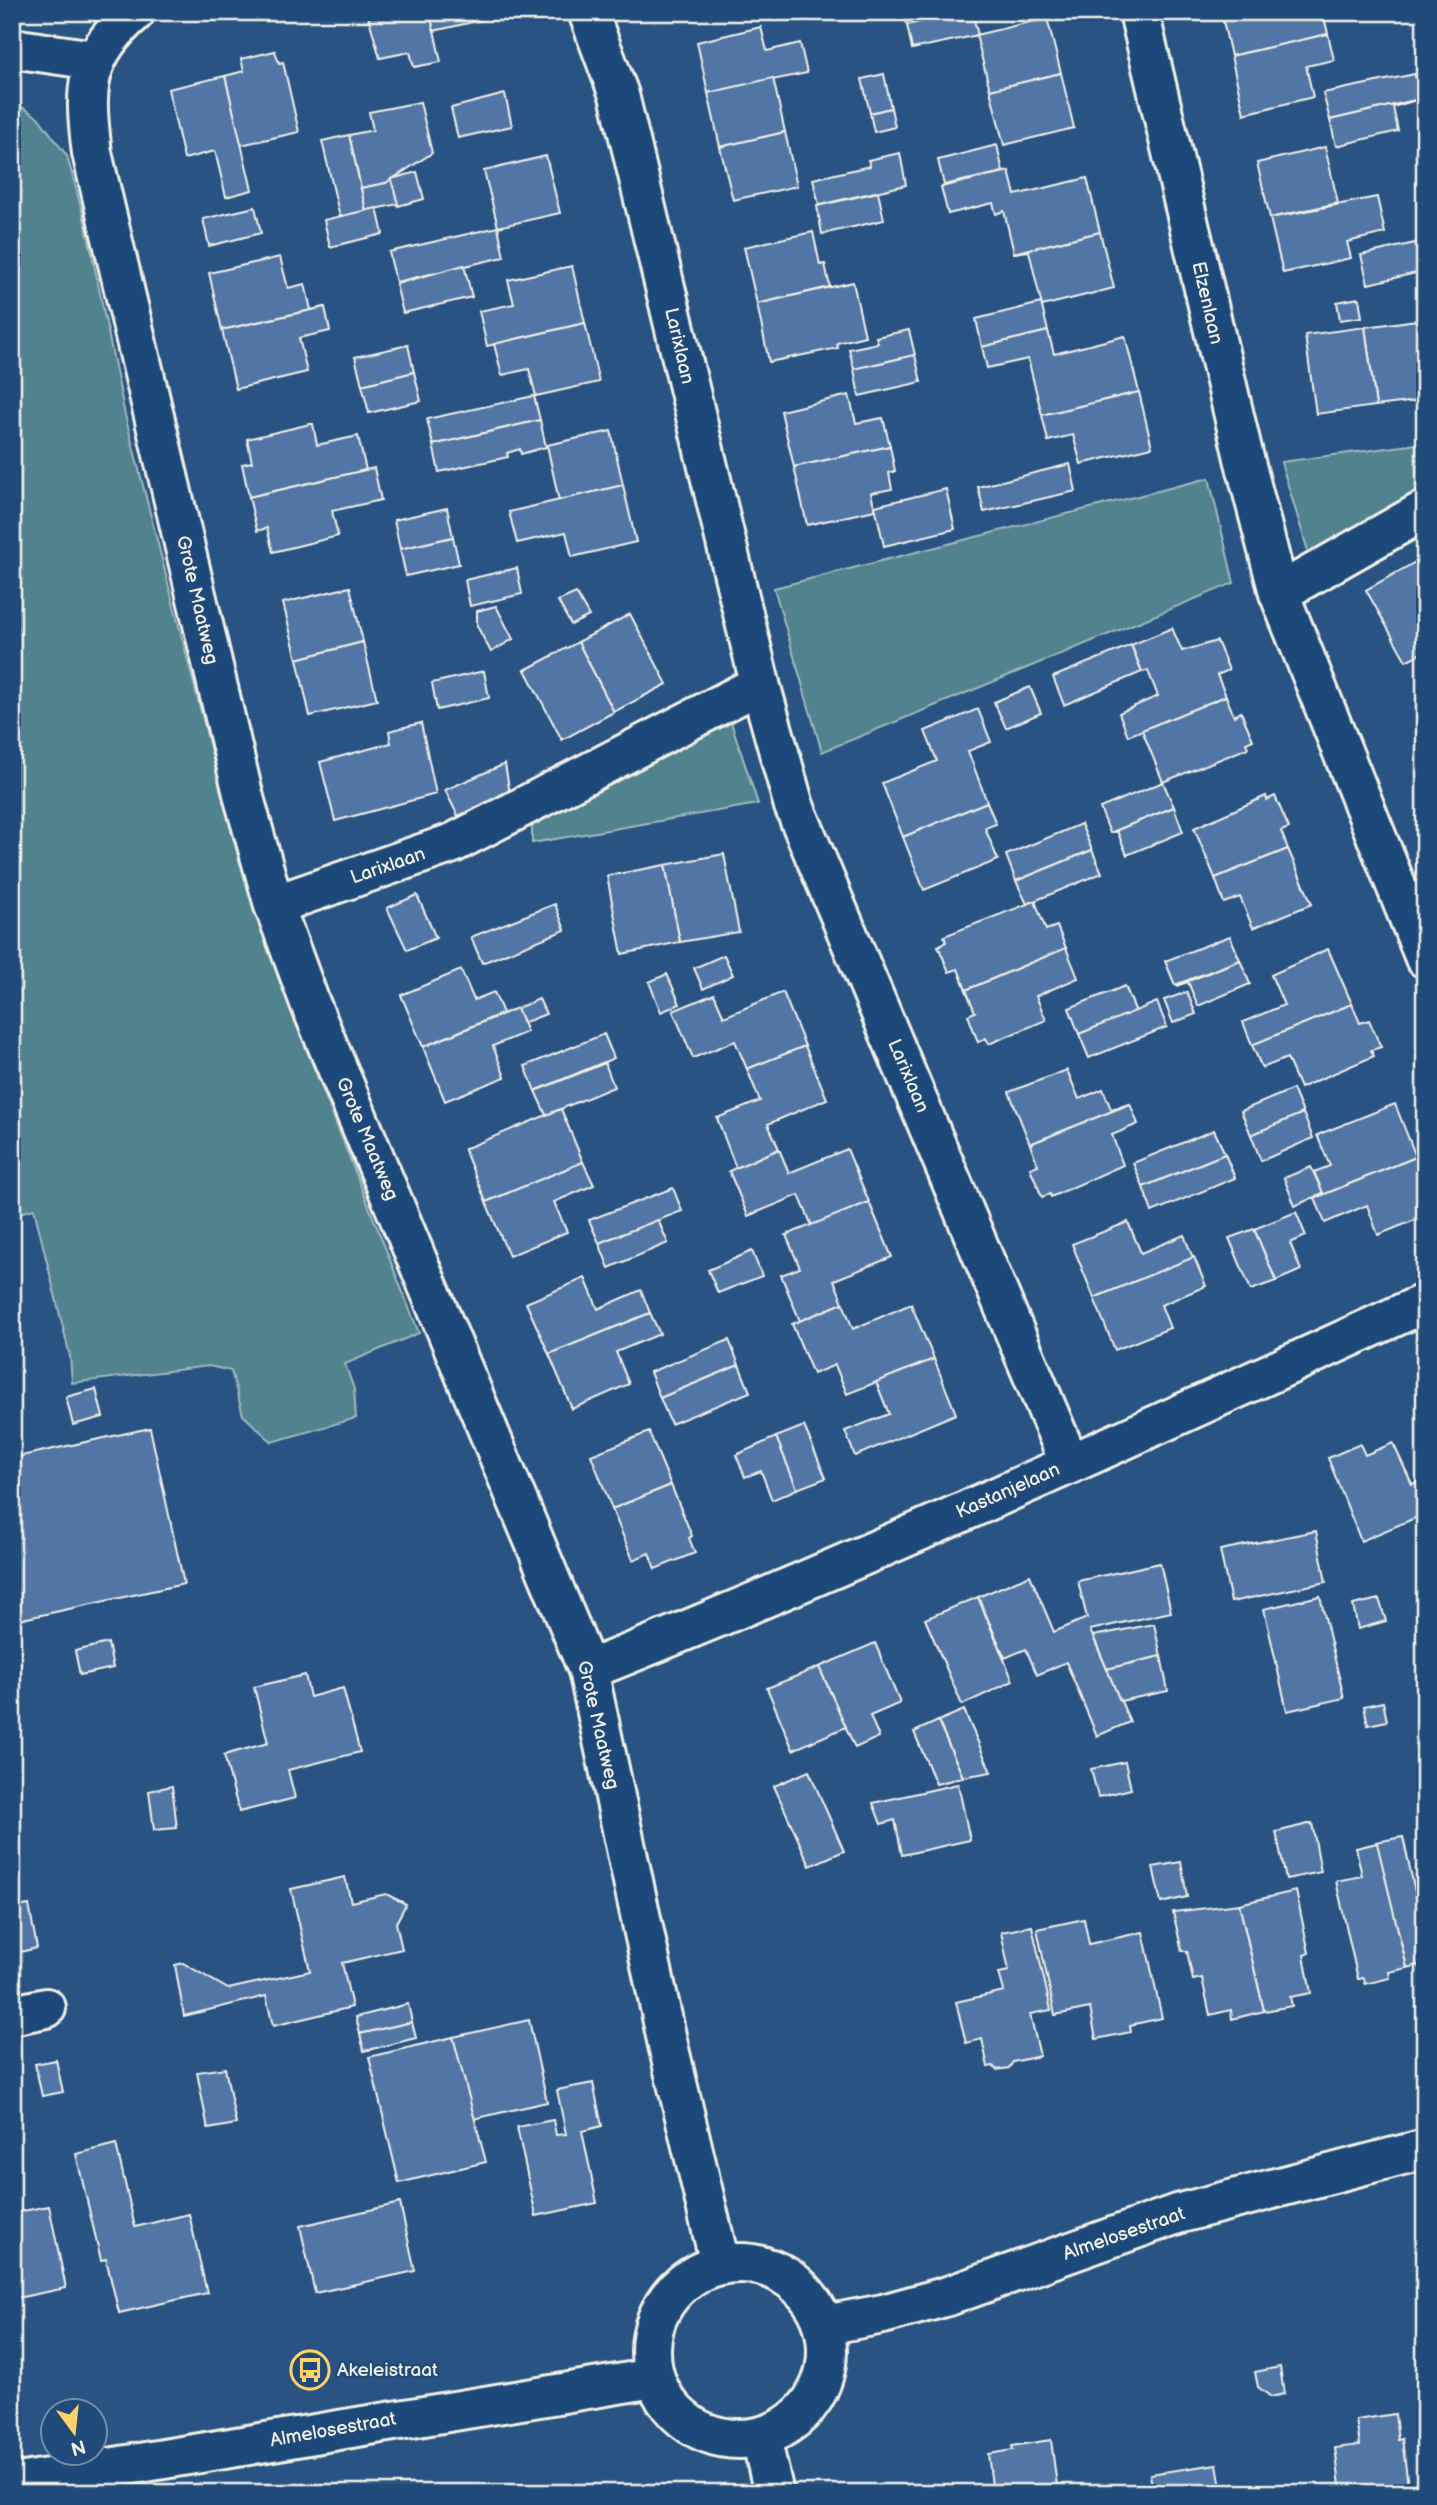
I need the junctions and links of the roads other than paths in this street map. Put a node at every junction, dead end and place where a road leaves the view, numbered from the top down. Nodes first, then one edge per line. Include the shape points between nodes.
1 (135, 12) edge
2 (588, 12) edge
3 (1139, 12) edge
4 (12, 47) edge
5 (94, 60) junction
6 (1425, 510) edge
7 (1279, 593) junction
8 (760, 684) junction
9 (274, 905) junction
10 (1425, 958) edge
11 (1425, 1303) edge
12 (1070, 1464) junction
13 (588, 1670) junction
14 (1425, 2150) edge
15 (720, 2264) junction
16 (825, 2325) junction
17 (654, 2378) junction
18 (761, 2438) junction
19 (12, 2484) edge
20 (774, 2493) edge

1 - 5 street, Grote Maatweg via 111,33
2 - 8 street, Larixlaan via 619,95
3 - 7 street, Elzenlaan
4 - 5 street
5 - 9 street, Grote Maatweg via 86,106 92,153 244,798
6 - 7 street
7 - 10 street, Elzenlaan
8 - 9 street, Larixlaan via 453,843
8 - 12 street, Larixlaan via 794,806
9 - 13 street, Grote Maatweg via 310,1003
11 - 12 street, Kastanjelaan
12 - 13 street, Kastanjelaan
13 - 15 street, Grote Maatweg
14 - 16 street, Almelosestraat via 1177,2214 948,2296
15 - 16 street via 747,2263 772,2269 795,2282 813,2301
15 - 17 street via 693,2276 671,2295 656,2319 650,2348
16 - 18 street via 828,2353 823,2382 809,2407 788,2427
17 - 18 street via 666,2402 684,2421 708,2434 734,2440
17 - 19 street, Almelosestraat
18 - 20 street

